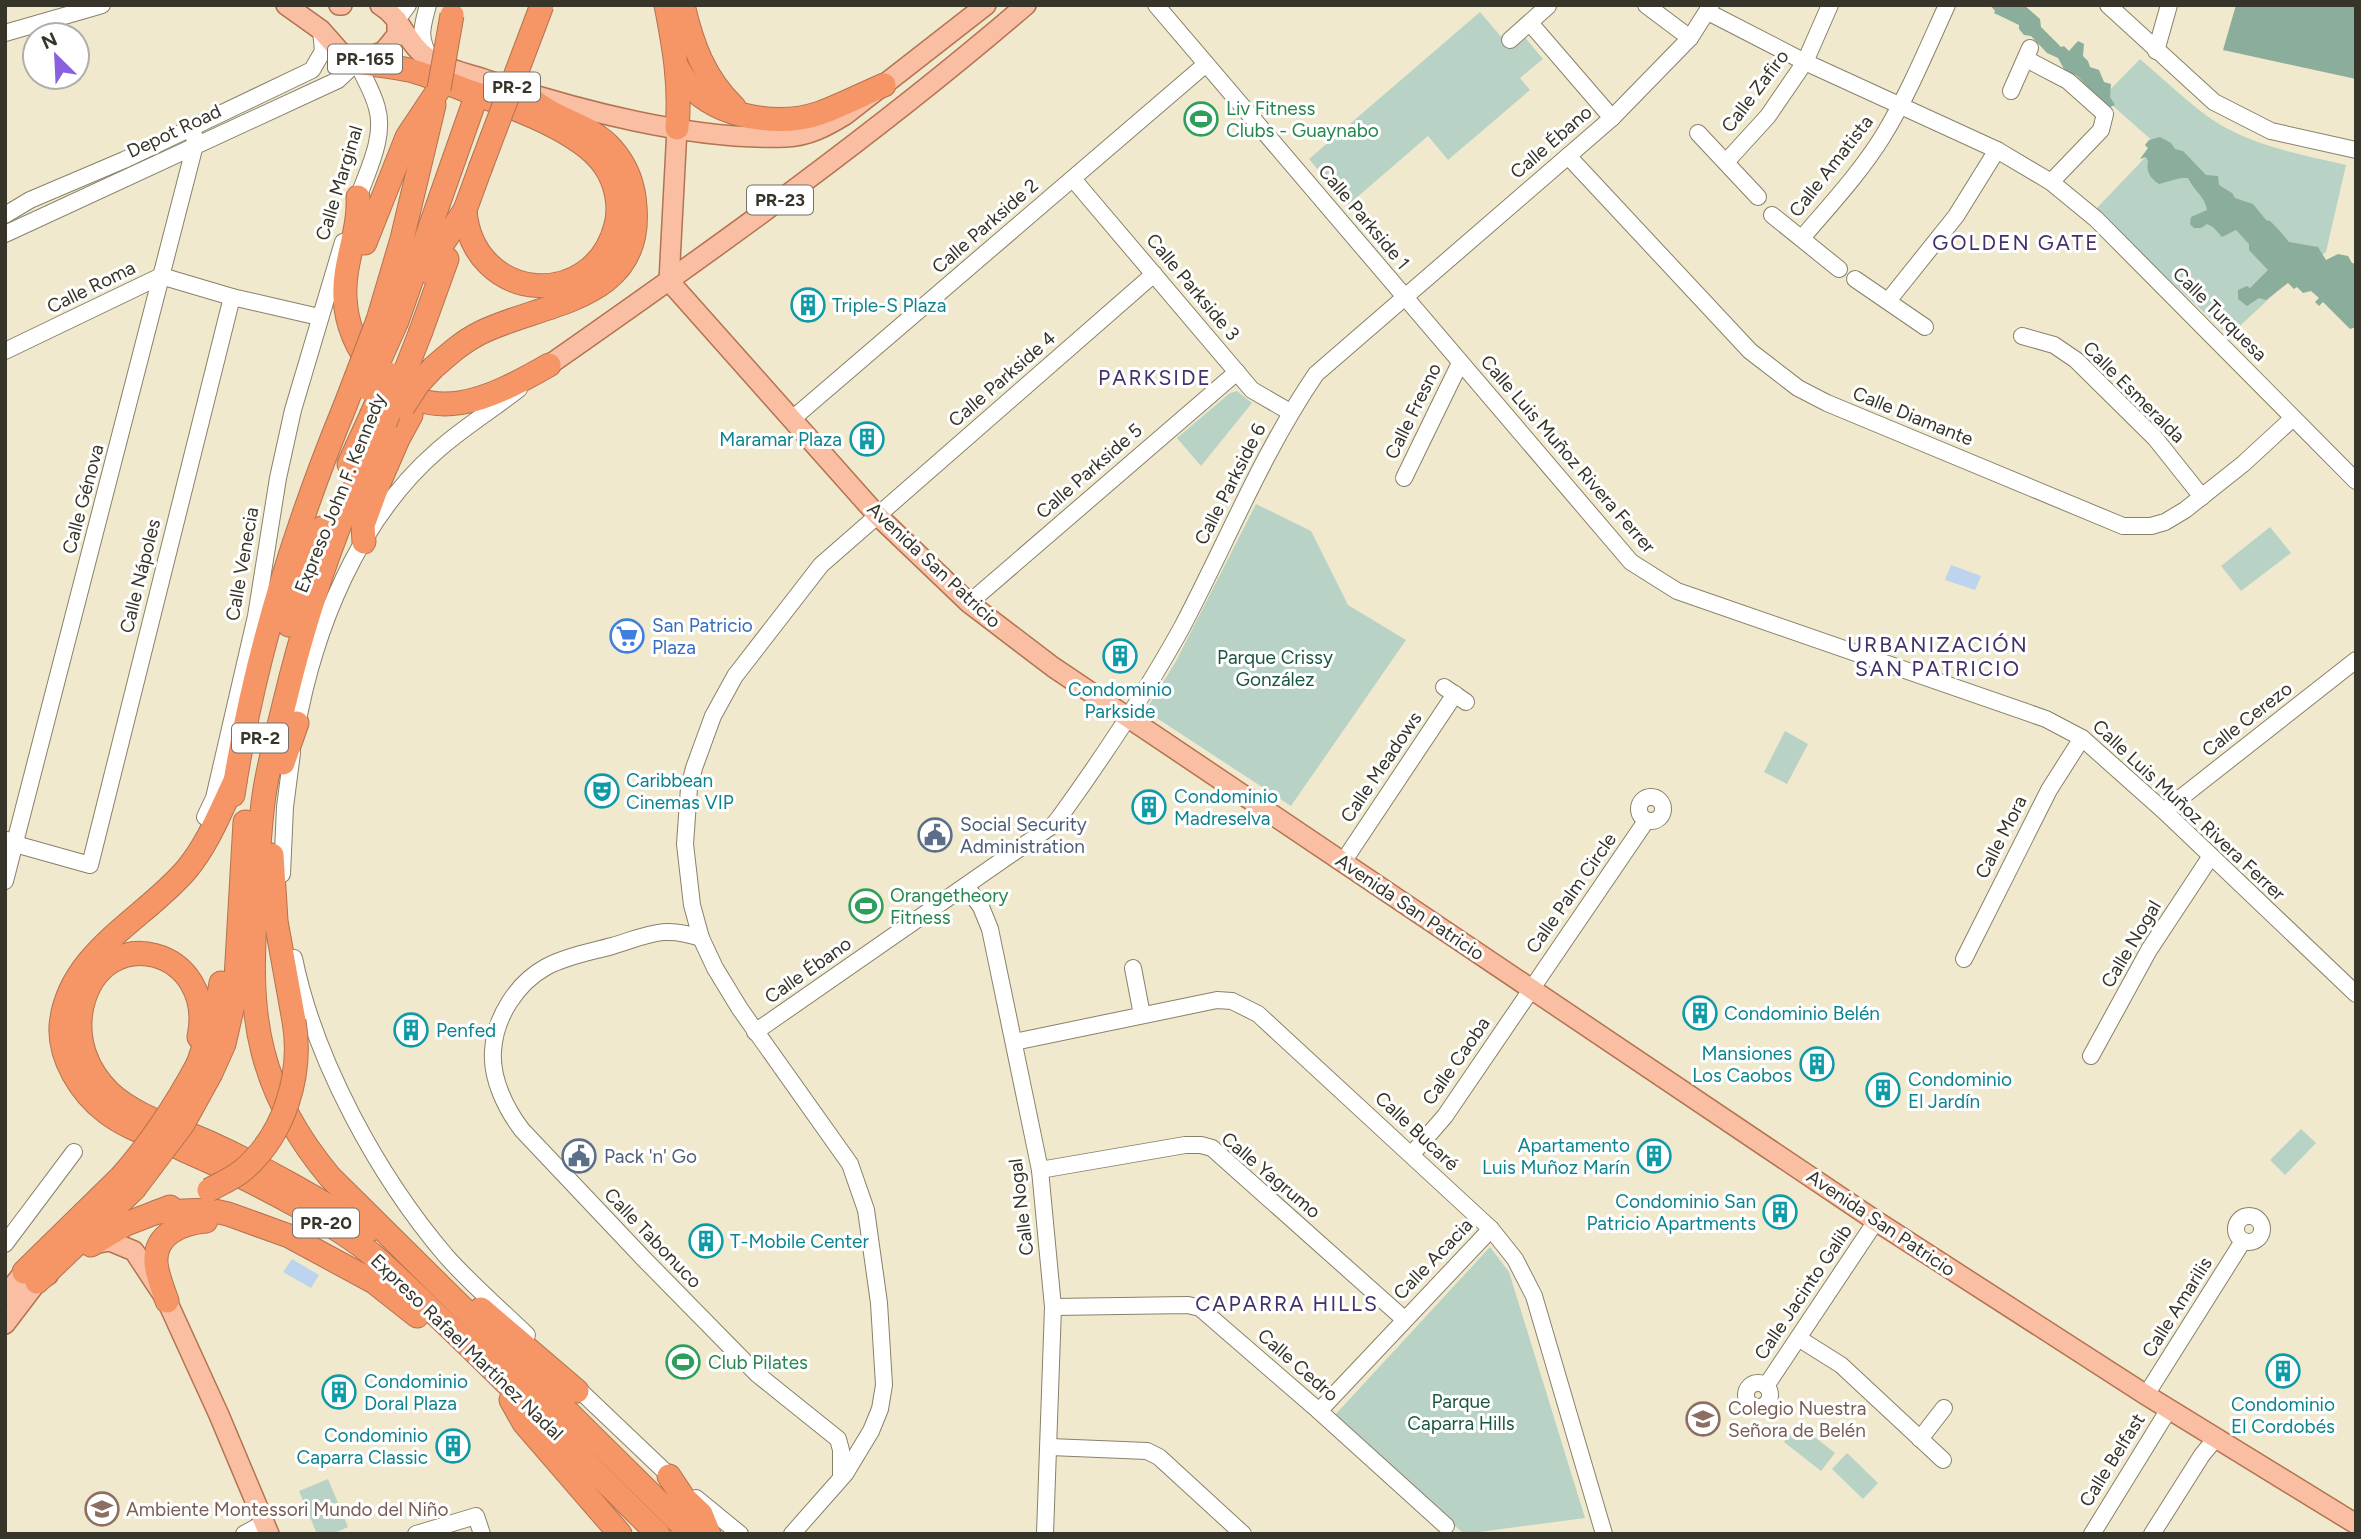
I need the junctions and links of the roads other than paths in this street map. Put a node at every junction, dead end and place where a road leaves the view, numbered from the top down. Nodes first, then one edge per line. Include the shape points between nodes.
1 (102, 5) edge
2 (286, 5) edge
3 (380, 5) edge
4 (428, 5) edge
5 (542, 5) edge
6 (986, 5) edge
7 (1026, 5) edge
8 (1156, 5) edge
9 (1646, 5) edge
10 (1830, 5) edge
11 (1947, 5) edge
12 (2108, 5) edge
13 (2169, 5) edge
14 (1548, 6) edge
15 (670, 8) edge
16 (456, 9) edge
17 (1709, 9) edge
18 (402, 13) edge
19 (1530, 23) junction
20 (321, 30) junction
21 (5, 33) edge
22 (1690, 38) junction
23 (1510, 40) dead end
24 (2156, 51) junction
25 (431, 61) junction
26 (357, 62) junction
27 (1805, 62) junction
28 (1206, 64) junction
29 (677, 67) junction
30 (884, 85) junction
31 (439, 89) junction
32 (523, 91) junction
33 (2011, 91) dead end
34 (477, 94) junction
35 (1901, 106) junction
36 (741, 114) junction
37 (1612, 118) junction
38 (193, 127) junction
39 (677, 128) junction
40 (1698, 133) dead end
41 (195, 145) junction
42 (1997, 150) junction
43 (2356, 150) edge
44 (1567, 156) junction
45 (1726, 162) junction
46 (1073, 179) junction
47 (2052, 182) junction
48 (358, 197) junction
49 (1758, 197) dead end
50 (465, 210) junction
51 (5, 215) edge
52 (1772, 215) dead end
53 (5, 234) edge
54 (1802, 238) junction
55 (1839, 269) dead end
56 (1154, 274) junction
57 (161, 276) junction
58 (1855, 279) dead end
59 (669, 281) junction
60 (1404, 296) junction
61 (232, 297) junction
62 (1888, 301) junction
63 (319, 317) junction
64 (401, 324) junction
65 (1925, 327) dead end
66 (350, 328) junction
67 (2022, 336) dead end
68 (5, 351) edge
69 (1460, 363) junction
70 (549, 365) junction
71 (1237, 372) junction
72 (432, 378) junction
73 (1290, 412) junction
74 (365, 414) junction
75 (2293, 418) junction
76 (791, 420) junction
77 (1404, 478) dead end
78 (2356, 481) edge
79 (2202, 497) junction
80 (877, 515) junction
81 (363, 542) junction
82 (969, 603) junction
83 (2356, 660) edge
84 (1455, 694) dead end
85 (1128, 717) junction
86 (298, 723) junction
87 (2082, 738) junction
88 (235, 781) junction
89 (2164, 811) junction
90 (205, 817) joint
91 (1646, 821) dead end
92 (10, 842) edge
93 (2211, 856) junction
94 (1343, 862) junction
95 (5, 881) edge
96 (967, 887) junction
97 (692, 905) junction
98 (667, 930) junction
99 (701, 938) junction
100 (1964, 959) dead end
101 (1133, 968) dead end
102 (1531, 988) junction
103 (2356, 995) edge
104 (1142, 1015) junction
105 (61, 1026) junction
106 (755, 1032) junction
107 (1014, 1042) junction
108 (2091, 1056) dead end
109 (204, 1069) junction
110 (149, 1125) junction
111 (74, 1152) dead end
112 (1412, 1154) junction
113 (1040, 1170) junction
114 (346, 1195) junction
115 (157, 1212) junction
116 (1876, 1221) junction
117 (258, 1224) junction
118 (1491, 1229) junction
119 (2243, 1241) dead end
120 (5, 1244) edge
121 (91, 1245) junction
122 (401, 1250) junction
123 (30, 1277) junction
124 (5, 1296) edge
125 (167, 1301) junction
126 (1053, 1307) junction
127 (1404, 1319) junction
128 (5, 1324) edge
129 (1798, 1338) junction
130 (487, 1364) junction
131 (1766, 1386) dead end
132 (577, 1391) junction
133 (2146, 1395) junction
134 (1944, 1408) dead end
135 (2169, 1409) junction
136 (1319, 1411) junction
137 (871, 1431) junction
138 (2216, 1438) junction
139 (838, 1439) junction
140 (1920, 1439) junction
141 (1050, 1447) junction
142 (1943, 1460) dead end
143 (668, 1476) junction
144 (841, 1478) junction
145 (2356, 1524) edge
146 (1446, 1526) dead end
147 (266, 1528) edge
148 (244, 1534) edge
149 (416, 1534) edge
150 (482, 1534) edge
151 (620, 1534) edge
152 (658, 1534) edge
153 (691, 1534) edge
154 (709, 1534) edge
155 (740, 1534) edge
156 (792, 1534) edge
157 (1045, 1534) edge
158 (1242, 1534) edge
159 (1604, 1534) edge
160 (2092, 1534) edge
161 (2152, 1534) edge

1 - 21 street
2 - 20 main road, PR-165
3 - 18 main road, PR-165
4 - 25 street via 421,39
5 - 50 highway, PR-2, bridge
6 - 30 main road
7 - 59 main road, PR-23 via 868,134
8 - 28 street, Calle Parkside 1
9 - 22 street
10 - 27 street, Calle Zafiro
11 - 35 street, Calle Amatista
12 - 24 street
13 - 24 street
14 - 19 street
15 - 29 highway
15 - 36 highway via 704,71
16 - 31 highway, Expreso John F. Kennedy / PR-2, bridge
17 - 22 street, Calle Ébano
17 - 27 street, Calle Turquesa
18 - 25 main road via 416,48
18 - 26 main road, PR-165 via 397,35 384,51
19 - 23 street
19 - 37 street
20 - 26 main road, PR-165 via 343,55
20 - 38 street, Depot Road via 323,51 312,70
22 - 37 street, Calle Ébano
24 - 43 street via 2214,102 2271,131
25 - 32 main road
26 - 34 highway via 413,71
26 - 41 street, Depot Road via 338,80
26 - 48 street, Calle Marginal via 379,116 377,142
27 - 35 street, Calle Turquesa
27 - 45 street, Calle Zafiro via 1768,116
28 - 46 street, Calle Parkside 2
28 - 60 street, Calle Parkside 1
29 - 36 highway via 699,94
29 - 39 highway
30 - 36 highway via 818,114 787,119
30 - 39 main road via 825,127 803,135
31 - 64 highway, Expreso John F. Kennedy / PR-2 via 402,239
31 - 66 highway via 407,137 370,228 352,287
32 - 39 main road
32 - 72 highway via 613,150 632,185 635,233 628,253 603,284 482,332 463,343
33 - 47 street via 2028,53 2105,114 2101,130
34 - 50 highway via 528,113 590,150 613,180 618,218 604,254 591,268 565,282 537,286 509,279 485,262 467,229
34 - 64 highway
35 - 42 street, Calle Turquesa
35 - 54 street, Calle Amatista via 1860,170
37 - 44 street, Calle Ébano
38 - 41 street, Calle Génova
38 - 51 street, Depot Road
39 - 59 main road
40 - 45 street
41 - 53 street, Depot Road
41 - 57 street, Calle Génova
42 - 47 street, Calle Turquesa
42 - 62 street via 1956,216
44 - 60 street, Calle Ébano
44 - 79 street, Calle Diamante via 1750,351 1798,388 2123,526 2165,522
45 - 49 street
46 - 56 street, Calle Parkside 3
46 - 76 street, Calle Parkside 2
47 - 75 street, Calle Turquesa via 2096,219
48 - 63 street, Calle Marginal
48 - 66 highway via 359,216 344,289
50 - 64 highway
52 - 54 street
54 - 55 street
56 - 71 street, Calle Parkside 3
56 - 80 street, Calle Parkside 4
57 - 61 street, Calle Roma
57 - 68 street, Calle Roma
57 - 92 street, Calle Génova
58 - 62 street
59 - 70 main road
59 - 76 main road, Avenida San Patricio
60 - 69 street, Calle Luis Muñoz Rivera Ferrer
60 - 73 street, Calle Parkside 6 via 1316,374
61 - 63 street, Calle Roma
61 - 92 street, Calle Nápoles via 90,865
62 - 65 street
63 - 90 street, Calle Venecia via 278,478 256,616 214,798
64 - 74 highway, bridge
64 - 74 highway, Expreso John F. Kennedy / PR-2, bridge
66 - 70 highway via 383,379 424,401 468,403
67 - 79 street, Calle Esmeralda via 2054,345 2076,360 2155,438
69 - 77 street, Calle Fresno
69 - 87 street, Calle Luis Muñoz Rivera Ferrer via 1631,562 1654,578 1677,591 2046,719
70 - 81 street via 434,453 396,493
71 - 73 street, Calle Parkside 3 via 1252,390
71 - 82 street, Calle Parkside 5
72 - 74 highway, bridge via 418,384 399,412
72 - 81 highway via 398,439 363,525
73 - 85 street, Calle Parkside 6 via 1180,630
74 - 88 highway, Expreso John F. Kennedy / PR-2 via 334,433 292,547
74 - 109 highway, Expreso John F. Kennedy / PR-2 via 297,593 261,738 244,830 234,996 227,1033
74 - 114 highway via 330,550 298,649 265,789 254,937 254,1003 273,1084 309,1152
75 - 78 street, Calle Turquesa
75 - 79 street, Calle Diamante
76 - 80 main road, Avenida San Patricio
80 - 82 main road, Avenida San Patricio
80 - 97 street, Calle Parkside 4 via 821,565 782,612 735,676 713,716 689,788 685,845
81 - 86 street via 322,634
82 - 85 main road, Avenida San Patricio
83 - 89 street, Calle Cerezo
84 - 94 street, Calle Meadows
85 - 94 main road, Avenida San Patricio
85 - 96 street, Calle Ébano via 1053,825
86 - 115 highway, bridge via 278,780 272,859 276,921 297,1053 287,1104 254,1159 232,1178
86 - 132 street via 287,781 282,883 298,981 314,1031 332,1074 393,1185 425,1229 448,1258 558,1363
87 - 89 street, Calle Luis Muñoz Rivera Ferrer
87 - 100 street, Calle Mora via 2049,790
88 - 105 highway via 213,831 185,871 79,972
88 - 109 highway, Expreso John F. Kennedy / PR-2 via 229,819 223,973
89 - 93 street, Calle Luis Muñoz Rivera Ferrer
90 - 105 highway via 181,854 68,970 57,1003
91 - 102 street, Calle Palm Circle
92 - 95 street, Calle Génova
93 - 103 street, Calle Luis Muñoz Rivera Ferrer
93 - 108 street, Calle Nogal via 2149,950
94 - 102 main road, Avenida San Patricio
96 - 106 street, Calle Ébano
96 - 107 street, Calle Nogal via 990,929
97 - 98 street, Calle Tabonuco
97 - 99 street, Calle Parkside 4
98 - 99 street, Calle Tabonuco
98 - 139 street, Calle Tabonuco via 547,966 526,981 504,1014 493,1051 500,1090 522,1130 644,1259 757,1374
99 - 106 street, Calle Parkside 4
101 - 104 street
102 - 112 street, Calle Caoba via 1445,1116
102 - 116 main road, Avenida San Patricio
104 - 107 street, Calle Bucaré
104 - 112 street, Calle Bucaré via 1217,1000 1246,1007
105 - 110 highway via 66,1056 85,1091 108,1114
106 - 137 street, Calle Parkside 4 via 850,1164 866,1210 884,1385
107 - 113 street, Calle Nogal
109 - 110 highway via 200,1005 194,984 182,970 163,958 140,953 105,966 83,1004 79,1035 83,1051 112,1095
109 - 123 highway, Expreso John F. Kennedy / PR-2, bridge via 141,1155 127,1183
110 - 122 highway, PR-20 via 210,1143 301,1188
110 - 130 highway, Expreso Rafael Martínez Nadal / PR-20 via 345,1234
111 - 120 street
112 - 118 street, Calle Bucaré
113 - 126 street, Calle Nogal
113 - 127 street, Calle Yagrumo via 1185,1145 1212,1148
114 - 122 highway
114 - 132 highway via 401,1230 468,1297
115 - 117 highway via 210,1210
115 - 121 highway
116 - 129 street, Calle Jacinto Galib
116 - 133 main road, Avenida San Patricio
117 - 125 highway via 203,1221 167,1234 156,1265
117 - 130 highway via 374,1282
118 - 127 street, Calle Acacia
118 - 159 street, Calle Bucaré via 1515,1259 1534,1296
119 - 133 street, Calle Amarilis
121 - 123 main road
121 - 125 main road via 110,1241 134,1251
122 - 153 highway, Expreso Rafael Martínez Nadal / PR-20
123 - 124 main road, PR-2
123 - 128 main road, PR-2
125 - 147 main road
126 - 136 street, Calle Cedro via 1200,1308
126 - 141 street, Calle Nogal
127 - 136 street, Calle Acacia
129 - 131 street, Calle Jacinto Galib
129 - 140 street via 1842,1365
130 - 151 highway via 524,1423
130 - 152 highway, Expreso Rafael Martínez Nadal / PR-20
132 - 143 street
133 - 135 main road, Avenida San Patricio
134 - 140 street
135 - 138 main road, Avenida San Patricio
135 - 160 street, Calle Belfast
136 - 146 street, Calle Cedro
137 - 139 street
137 - 144 street, Calle Parkside 4
138 - 145 main road, Avenida San Patricio
138 - 161 street
139 - 144 street
140 - 142 street
141 - 157 street, Calle Nogal
141 - 158 street via 1147,1451
143 - 154 highway via 701,1514
143 - 155 street
144 - 156 street, Calle Parkside 4
147 - 148 street
149 - 150 street via 476,1516

